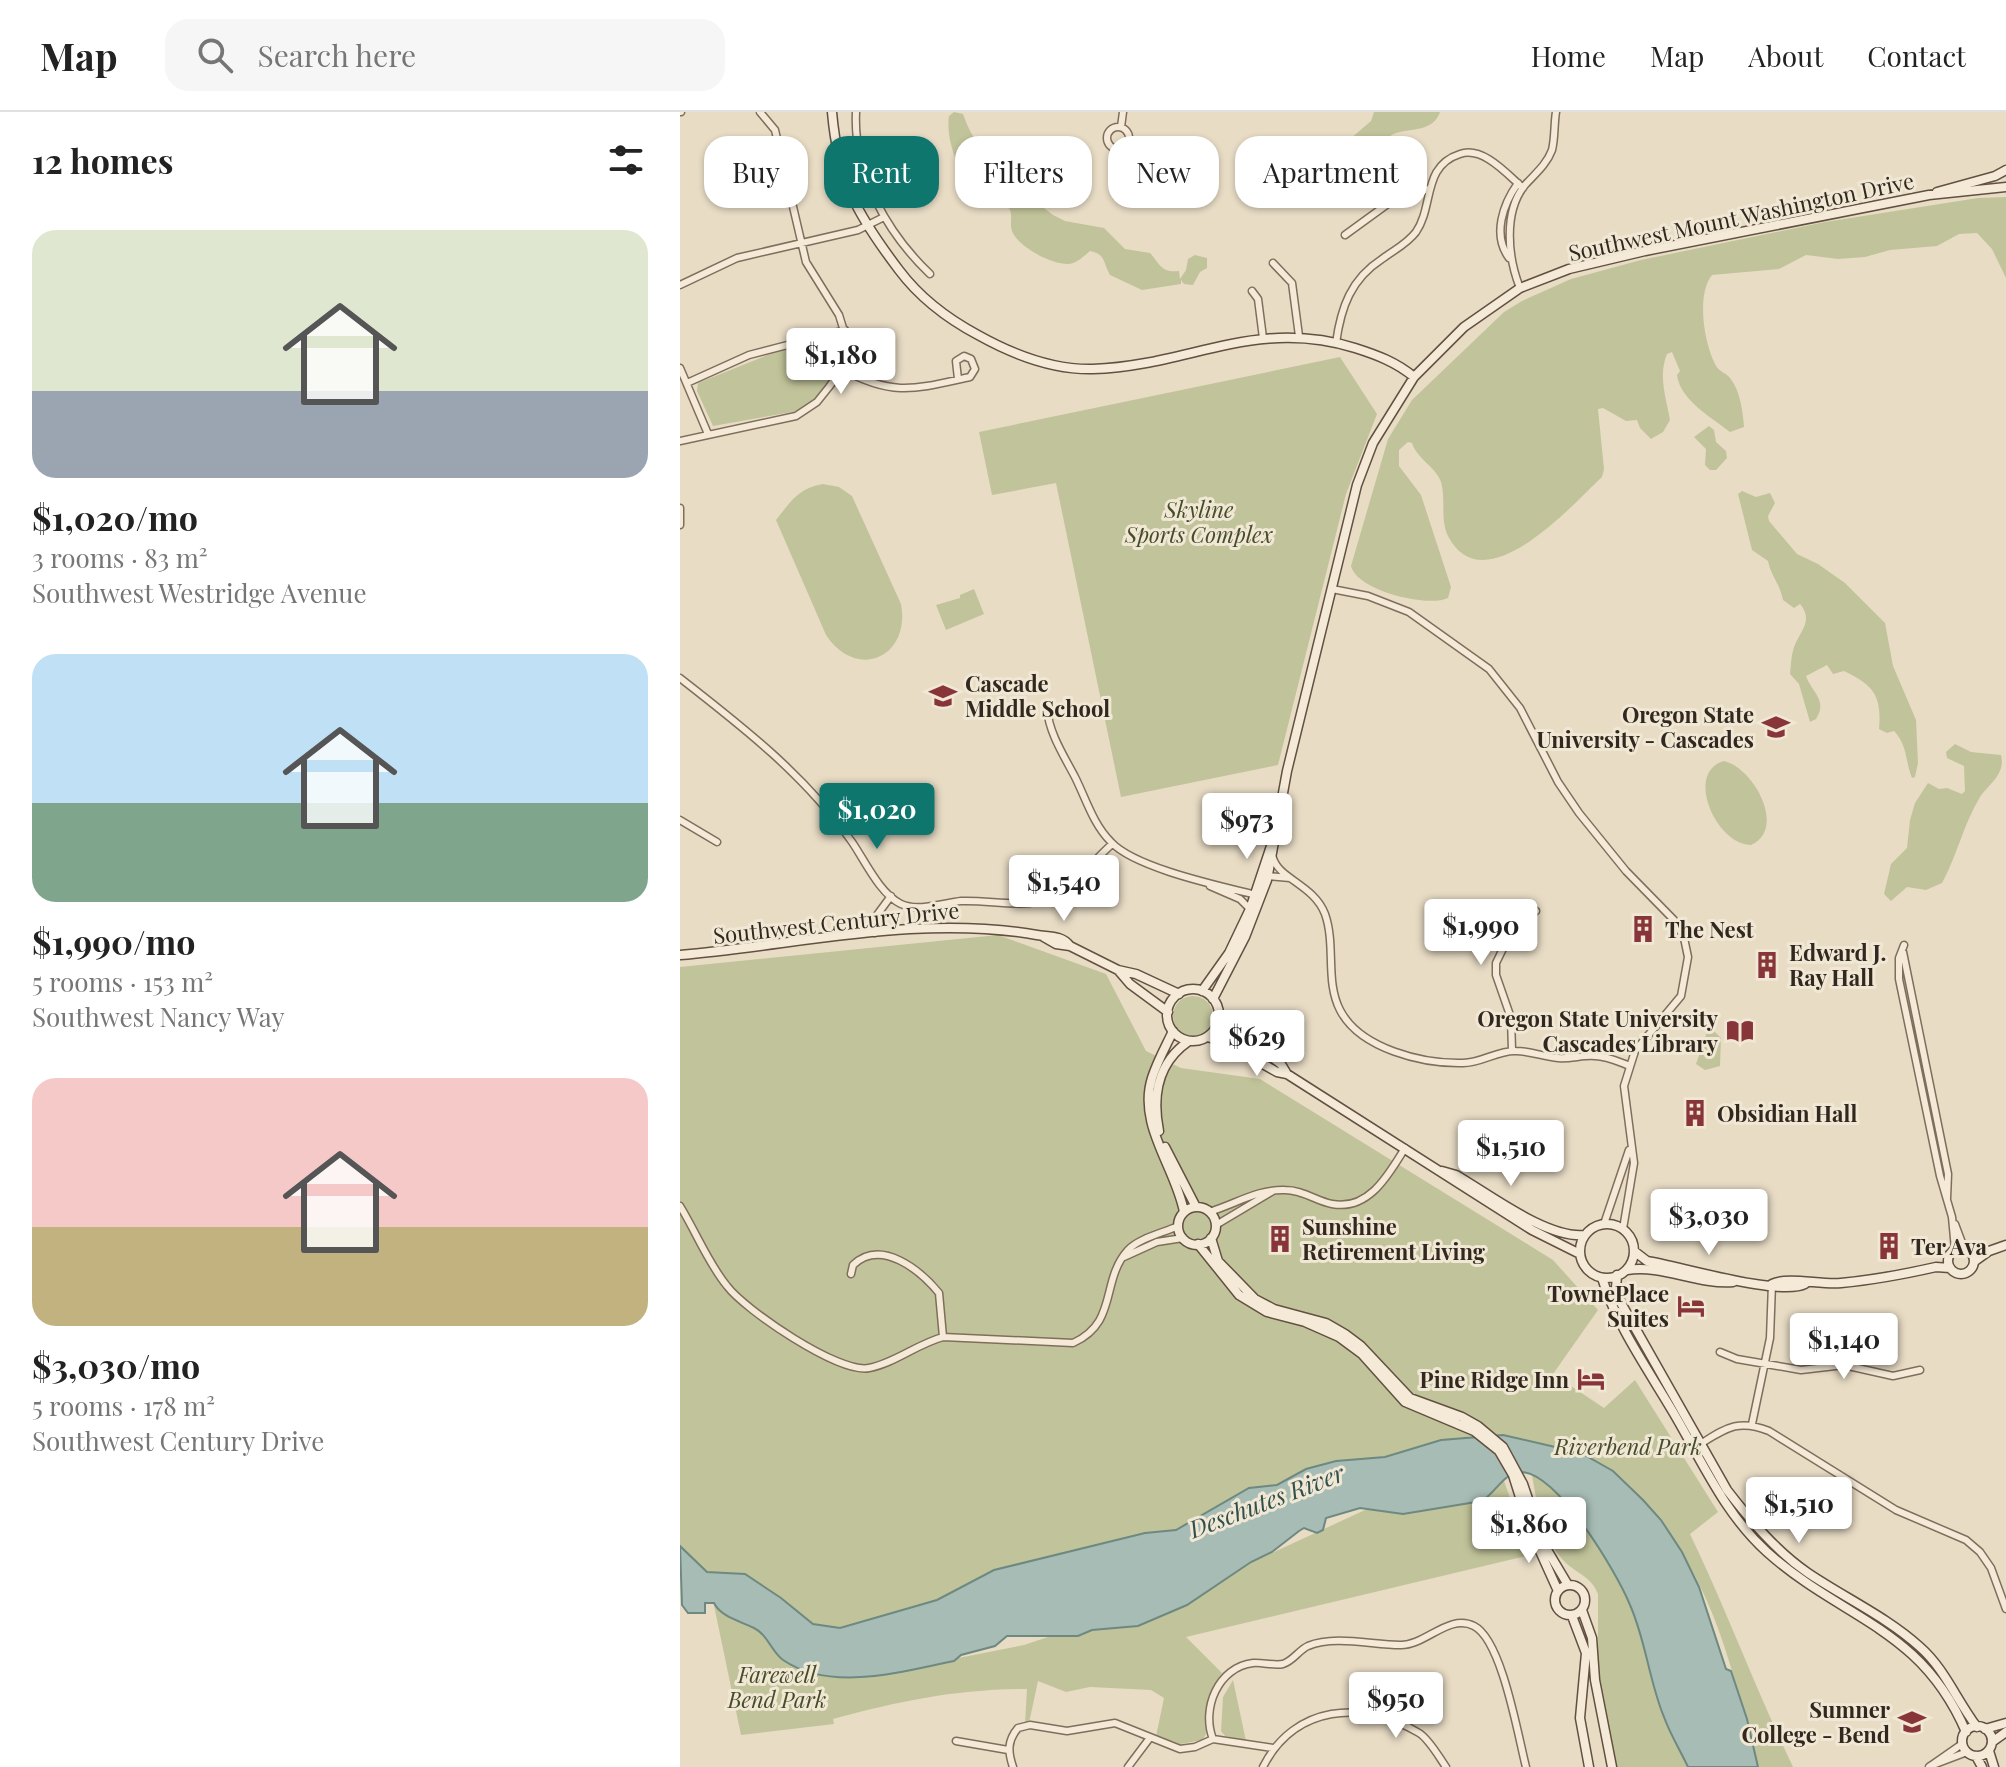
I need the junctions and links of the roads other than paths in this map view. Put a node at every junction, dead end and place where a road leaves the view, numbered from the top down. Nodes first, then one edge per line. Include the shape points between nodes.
1 (760, 112) edge
2 (832, 112) edge
3 (856, 112) edge
4 (1123, 112) edge
5 (1556, 112) edge
6 (1121, 127) dead end
7 (2006, 170) edge
8 (1520, 186) junction
9 (2006, 187) edge
10 (1429, 189) junction
11 (1929, 195) junction
12 (884, 217) junction
13 (867, 227) junction
14 (1345, 235) dead end
15 (801, 243) junction
16 (1510, 259) junction
17 (1273, 263) dead end
18 (930, 274) dead end
19 (680, 285) edge
20 (1520, 288) junction
21 (1252, 291) dead end
22 (845, 330) junction
23 (1299, 336) junction
24 (1263, 338) junction
25 (1336, 343) junction
26 (680, 368) edge
27 (842, 369) junction
28 (1414, 377) junction
29 (958, 379) dead end
30 (687, 383) junction
31 (708, 434) junction
32 (680, 441) edge
33 (680, 508) edge
34 (680, 525) edge
35 (1332, 589) junction
36 (680, 678) edge
37 (1047, 709) dead end
38 (680, 820) edge
39 (717, 842) dead end
40 (1272, 842) junction
41 (1112, 844) junction
42 (1273, 856) junction
43 (1268, 876) junction
44 (1188, 877) junction
45 (1290, 878) junction
46 (891, 896) junction
47 (1258, 896) junction
48 (1250, 909) junction
49 (1536, 911) dead end
50 (875, 933) junction
51 (1904, 948) dead end
52 (680, 955) edge
53 (1118, 970) junction
54 (1202, 991) junction
55 (1179, 994) junction
56 (1213, 999) junction
57 (1168, 1012) junction
58 (1219, 1018) junction
59 (1173, 1031) junction
60 (1207, 1037) junction
61 (1189, 1041) junction
62 (1512, 1050) junction
63 (1630, 1066) junction
64 (1287, 1074) junction
65 (1405, 1147) junction
66 (1630, 1147) junction
67 (1440, 1170) junction
68 (1273, 1191) junction
69 (680, 1206) edge
70 (1196, 1207) junction
71 (1184, 1212) junction
72 (1209, 1212) junction
73 (1604, 1224) junction
74 (1216, 1225) junction
75 (1178, 1226) junction
76 (1623, 1229) junction
77 (1585, 1235) junction
78 (1183, 1238) junction
79 (1211, 1238) junction
80 (1198, 1244) junction
81 (2006, 1245) edge
82 (1963, 1249) junction
83 (1634, 1251) junction
84 (1989, 1251) junction
85 (1580, 1254) junction
86 (1124, 1257) junction
87 (1975, 1261) junction
88 (1949, 1264) junction
89 (1627, 1270) junction
90 (851, 1274) dead end
91 (1617, 1275) junction
92 (1602, 1278) junction
93 (1742, 1281) junction
94 (1772, 1284) junction
95 (943, 1337) junction
96 (1720, 1352) dead end
97 (1765, 1364) junction
98 (1920, 1370) dead end
99 (1752, 1424) junction
100 (1698, 1445) junction
101 (1533, 1529) junction
102 (1568, 1585) junction
103 (1558, 1591) junction
104 (2006, 1609) edge
105 (1582, 1610) junction
106 (1572, 1616) junction
107 (2006, 1723) edge
108 (1981, 1728) junction
109 (1966, 1732) junction
110 (2006, 1732) edge
111 (1149, 1739) junction
112 (1213, 1739) junction
113 (956, 1741) dead end
114 (1990, 1746) junction
115 (1273, 1748) junction
116 (1008, 1750) junction
117 (1969, 1751) junction
118 (1013, 1767) edge
119 (1128, 1767) edge
120 (1263, 1767) edge
121 (1446, 1767) edge
122 (1526, 1767) edge
123 (1589, 1767) edge
124 (1612, 1767) edge
125 (1929, 1767) edge
126 (1982, 1767) edge
127 (1994, 1767) edge

1 - 15 street via 775,130
2 - 13 main road via 841,171
3 - 12 street via 858,149
4 - 6 street
5 - 8 street via 1552,149 1538,172
7 - 11 main road, Southwest Mount Washington Drive
8 - 10 street via 1485,157 1468,153 1442,165
8 - 16 street
8 - 16 street via 1507,198 1501,223
9 - 11 main road, Southwest Mount Washington Drive
10 - 14 street via 1400,195
10 - 25 street via 1417,230 1352,287 1339,316
11 - 20 main road, Southwest Mount Washington Drive via 1605,259
12 - 13 street
12 - 18 street
13 - 15 street
13 - 24 main road via 906,278 953,322 1021,356 1099,369
15 - 19 street via 737,258
15 - 22 street via 812,274
16 - 20 street
17 - 23 street via 1292,283
20 - 28 main road, Southwest Mount Washington Drive via 1464,327
21 - 24 street via 1258,299
22 - 27 street
22 - 30 street via 749,355
23 - 24 main road
23 - 25 main road
25 - 28 main road via 1379,356
26 - 30 street
27 - 29 street via 892,390
27 - 31 street via 817,402 796,416
28 - 35 main road, Southwest Mount Washington Drive via 1373,443 1357,485
30 - 31 street
31 - 32 street
33 - 34 street
35 - 40 main road, Southwest Mount Washington Drive
35 - 63 street via 1409,612 1489,669 1520,708 1579,813 1674,920 1688,957 1681,996 1644,1038
36 - 46 street via 795,774
37 - 41 street via 1056,741 1097,825
38 - 39 street
40 - 42 main road, Southwest Mount Washington Drive
40 - 47 main road, Southwest Mount Washington Drive
41 - 44 street
41 - 46 street via 1063,890 1029,903 976,900 912,907
42 - 43 main road, Southwest Mount Washington Drive
42 - 45 street via 1277,868
43 - 45 street
43 - 47 main road, Southwest Mount Washington Drive
44 - 47 street
44 - 48 street via 1240,899
45 - 62 street via 1306,887 1321,906 1329,931 1334,997 1362,1037 1395,1052 1453,1062 1479,1061
46 - 50 street via 877,915
47 - 48 main road, Southwest Mount Washington Drive
47 - 56 main road, Southwest Mount Washington Drive
48 - 54 main road, Southwest Mount Washington Drive via 1229,953
49 - 62 street via 1513,928 1496,963 1511,1018
50 - 52 main road, Southwest Century Drive
50 - 53 main road, Southwest Century Drive via 971,926 1042,936
51 - 82 street via 1899,979 1940,1176
53 - 55 main road, Southwest Century Drive
53 - 57 main road, Southwest Century Drive
54 - 55 main road
54 - 56 main road
55 - 57 main road
56 - 58 main road
57 - 59 main road
58 - 60 main road
58 - 64 main road
59 - 61 main road
59 - 71 main road via 1152,1077 1149,1104
60 - 61 main road
60 - 64 main road
61 - 70 main road via 1168,1059 1156,1090 1156,1108 1162,1141
62 - 63 street via 1563,1058 1604,1056
63 - 66 street via 1624,1086
64 - 65 main road
65 - 67 main road
65 - 68 street via 1379,1187 1360,1200 1333,1204 1299,1191
66 - 73 street
66 - 76 street via 1633,1175
67 - 77 main road via 1541,1224 1572,1237
67 - 85 main road via 1532,1230
68 - 72 street via 1260,1191
68 - 74 street
69 - 95 street via 735,1296 806,1345 848,1366 868,1368
70 - 71 main road
70 - 72 main road
71 - 75 main road
72 - 74 main road
73 - 76 main road
73 - 77 main road
74 - 79 main road
75 - 78 main road
75 - 86 street via 1129,1248
76 - 83 main road
77 - 85 main road
78 - 80 main road
78 - 86 street via 1163,1240
79 - 80 main road
79 - 101 main road via 1218,1261 1255,1299 1345,1334 1399,1389 1478,1426 1503,1447 1523,1484
80 - 101 main road via 1239,1295 1267,1312 1339,1337 1362,1354 1397,1396 1474,1431 1499,1451
81 - 84 main road
82 - 84 main road
82 - 87 main road
82 - 88 main road
83 - 89 main road
83 - 93 main road via 1647,1261
84 - 87 main road
85 - 92 main road via 1587,1269
86 - 95 street via 1099,1322 1073,1343
87 - 88 main road via 1965,1274
88 - 94 main road via 1868,1280 1781,1289
89 - 91 main road
89 - 93 main road via 1715,1283
90 - 95 street via 860,1258 876,1254 910,1267 939,1293
91 - 92 main road
91 - 100 main road via 1621,1303
92 - 100 main road via 1613,1310
93 - 94 main road
94 - 97 street via 1774,1310
96 - 97 street
97 - 98 street via 1801,1370 1844,1365 1893,1376
97 - 99 street
99 - 100 street via 1724,1429
99 - 104 street via 1896,1510 1966,1540 1991,1568
100 - 108 main road via 1770,1541 1922,1648
100 - 109 main road via 1713,1486 1765,1550 1910,1649 1937,1681
101 - 102 main road
101 - 103 main road
102 - 103 main road
102 - 105 main road via 1585,1595
103 - 106 main road via 1556,1606
105 - 106 main road
105 - 124 main road via 1592,1638
106 - 123 main road via 1586,1653 1580,1718
107 - 108 main road
108 - 109 main road
108 - 114 main road
109 - 117 main road
110 - 114 main road
111 - 112 street via 1180,1749
111 - 116 street via 1115,1723 1058,1731 1030,1725 1014,1732
111 - 119 street
112 - 115 street
112 - 122 street via 1209,1720 1214,1694 1223,1678 1238,1668 1282,1664 1321,1643 1411,1645 1464,1623 1474,1625 1492,1643
113 - 116 street
114 - 117 main road
114 - 127 main road
115 - 120 street
115 - 121 street via 1307,1721 1353,1711 1420,1733
116 - 118 street
117 - 125 street via 1938,1758
117 - 126 main road

